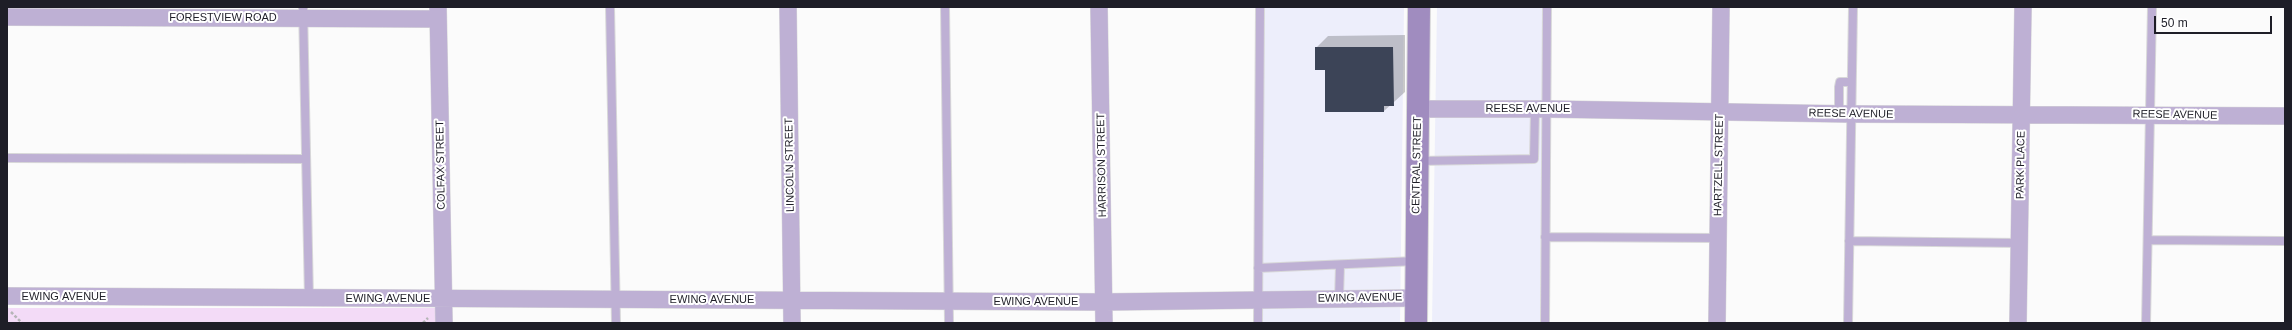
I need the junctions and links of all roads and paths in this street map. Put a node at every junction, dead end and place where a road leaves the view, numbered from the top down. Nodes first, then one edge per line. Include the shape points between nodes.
1 (610, 7) edge
2 (788, 7) edge
3 (945, 7) edge
4 (1099, 7) edge
5 (1260, 7) edge
6 (1419, 7) edge
7 (1547, 7) edge
8 (1721, 7) edge
9 (1853, 7) edge
10 (2023, 7) edge
11 (2152, 7) edge
12 (303, 13) edge
13 (438, 13) edge
14 (7, 17) edge
15 (1851, 82) junction
16 (1418, 109) junction
17 (1541, 109) junction
18 (1720, 111) junction
19 (1845, 114) junction
20 (2022, 114) junction
21 (2150, 114) junction
22 (2285, 116) edge
23 (7, 158) edge
24 (306, 159) junction
25 (1417, 161) junction
26 (1545, 237) junction
27 (1718, 238) junction
28 (2148, 240) junction
29 (1849, 241) junction
30 (2285, 242) edge
31 (2020, 243) junction
32 (1416, 261) junction
33 (1340, 265) junction
34 (1258, 268) junction
35 (7, 296) edge
36 (1416, 298) junction
37 (309, 299) junction
38 (444, 299) junction
39 (1339, 299) junction
40 (616, 300) junction
41 (792, 300) junction
42 (1258, 300) junction
43 (949, 301) junction
44 (1104, 302) junction
45 (7, 308) edge
46 (22, 323) edge
47 (444, 323) edge
48 (616, 323) edge
49 (792, 323) edge
50 (949, 323) edge
51 (1104, 323) edge
52 (1258, 323) edge
53 (1416, 323) edge
54 (1545, 323) edge
55 (1717, 323) edge
56 (1848, 323) edge
57 (2018, 323) edge
58 (2146, 323) edge

1 - 40 lane
2 - 41 street, LINCOLN STREET
3 - 43 lane
4 - 44 street, HARRISON STREET
5 - 34 lane
6 - 16 main road, CENTRAL STREET
7 - 17 lane
8 - 18 street, HARTZELL STREET
9 - 15 lane
10 - 20 street, PARK PLACE
11 - 21 lane
12 - 13 street, FORESTVIEW ROAD
12 - 14 street, FORESTVIEW ROAD
12 - 24 lane
13 - 38 street, COLFAX STREET
15 - 19 lane
15 - 19 lane via 1840,82 1839,87
16 - 17 street, REESE AVENUE
16 - 25 main road, CENTRAL STREET
17 - 18 street, REESE AVENUE
17 - 25 lane via 1534,159
17 - 26 lane
18 - 19 street, REESE AVENUE
18 - 27 street, HARTZELL STREET
19 - 20 street, REESE AVENUE
19 - 29 lane
20 - 21 street, REESE AVENUE
20 - 31 street, PARK PLACE
21 - 22 street, REESE AVENUE
21 - 28 lane
23 - 24 lane
24 - 37 lane
25 - 32 main road, CENTRAL STREET
26 - 27 lane
26 - 54 lane
27 - 55 street, HARTZELL STREET
28 - 30 lane
28 - 58 lane
29 - 31 lane
29 - 56 lane
31 - 57 street, PARK PLACE
32 - 33 lane
32 - 36 main road, CENTRAL STREET
33 - 34 lane
33 - 39 lane
34 - 42 lane
35 - 37 street, EWING AVENUE
36 - 39 street, EWING AVENUE
36 - 53 main road, CENTRAL STREET
37 - 38 street, EWING AVENUE
38 - 40 street, EWING AVENUE
38 - 47 street, COLFAX STREET
39 - 42 street, EWING AVENUE
40 - 41 street, EWING AVENUE
40 - 48 lane
41 - 43 street, EWING AVENUE
41 - 49 street, LINCOLN STREET
42 - 44 street, EWING AVENUE
42 - 52 lane
43 - 44 street, EWING AVENUE
43 - 50 lane
44 - 51 street, HARRISON STREET
45 - 46 path

